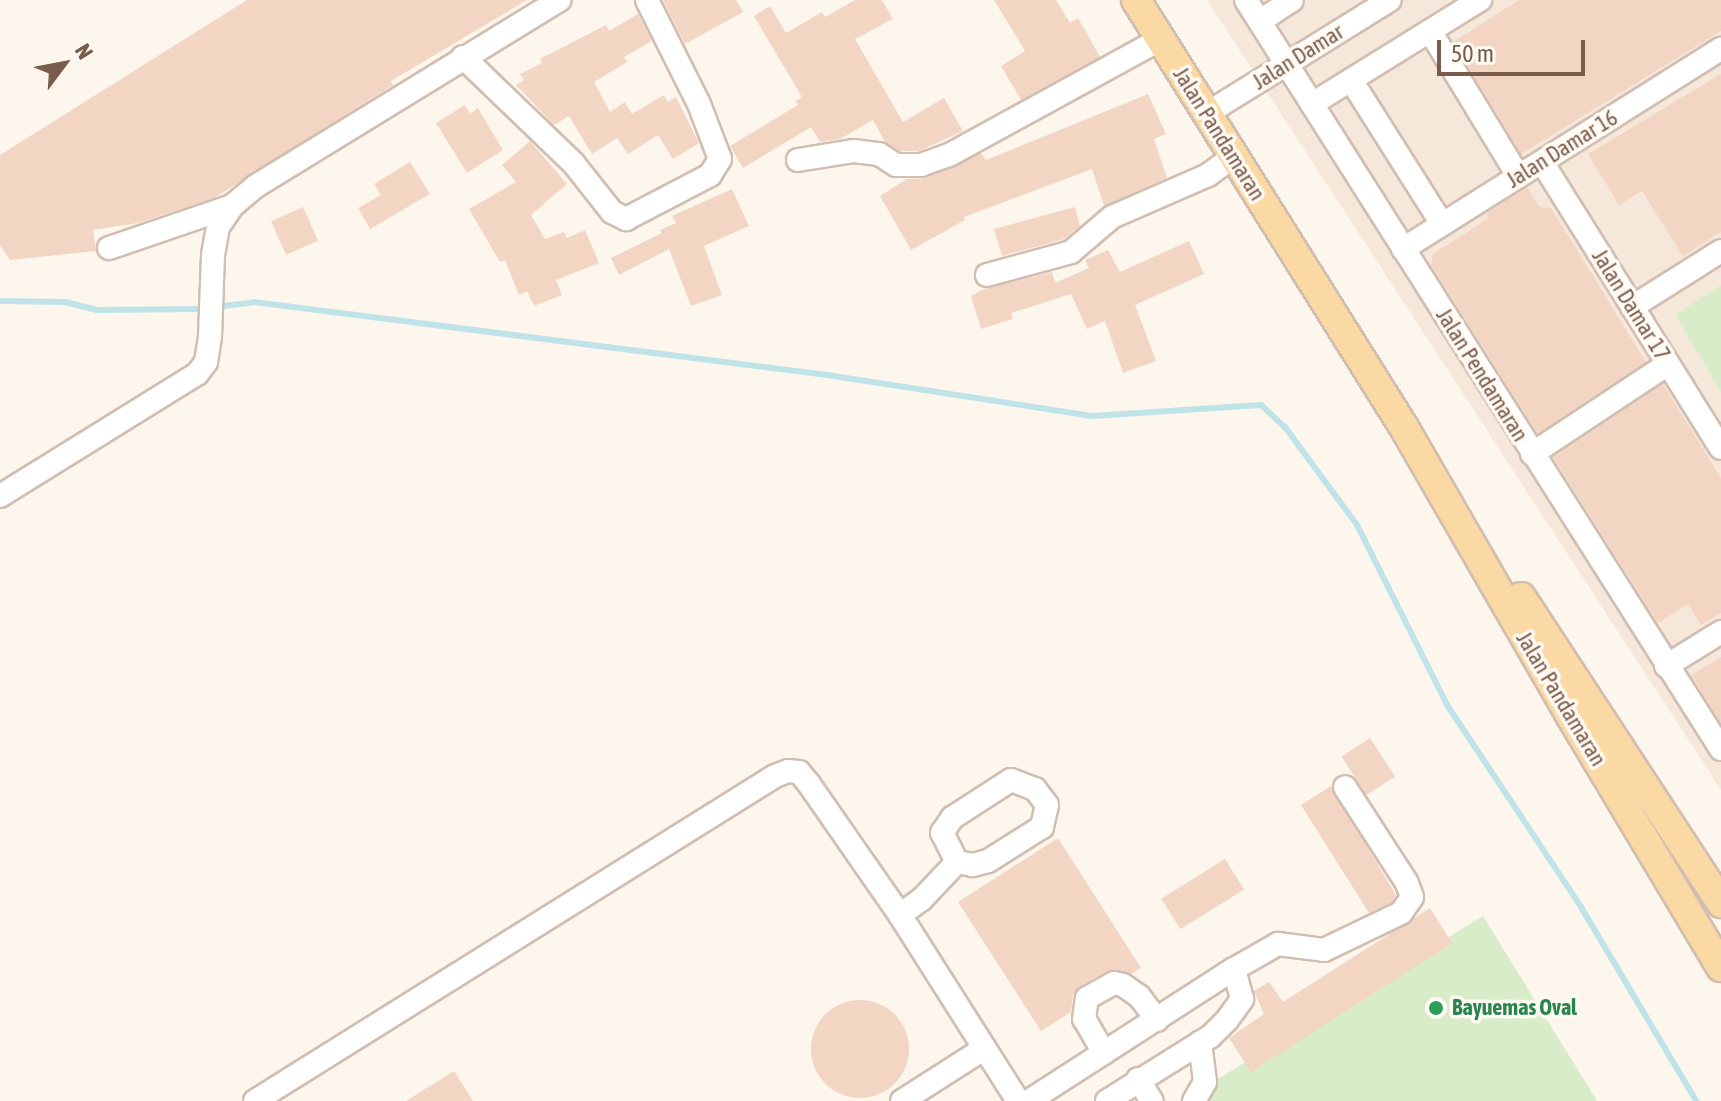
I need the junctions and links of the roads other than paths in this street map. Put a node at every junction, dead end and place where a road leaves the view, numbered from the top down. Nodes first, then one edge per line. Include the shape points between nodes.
1 (559, 0) edge
2 (647, 0) edge
3 (1136, 0) edge
4 (1246, 0) edge
5 (1292, 0) edge
6 (1390, 0) edge
7 (1480, 0) edge
8 (1453, 7) edge
9 (1260, 21) junction
10 (1430, 31) junction
11 (1161, 39) junction
12 (1721, 49) edge
13 (463, 57) junction
14 (1286, 64) junction
15 (1351, 80) junction
16 (1312, 104) junction
17 (1206, 114) junction
18 (1233, 157) junction
19 (798, 160) dead end
20 (1542, 162) junction
21 (1518, 176) junction
22 (232, 206) junction
23 (1442, 224) junction
24 (109, 248) dead end
25 (1403, 249) junction
26 (1721, 251) edge
27 (987, 275) dead end
28 (1632, 307) junction
29 (1668, 364) junction
30 (1405, 429) junction
31 (1721, 448) edge
32 (1532, 454) junction
33 (0, 496) edge
34 (1721, 632) edge
35 (1666, 666) junction
36 (1721, 749) edge
37 (1345, 787) dead end
38 (957, 862) junction
39 (1721, 903) edge
40 (900, 915) junction
41 (1721, 967) edge
42 (1234, 969) junction
43 (1157, 1020) junction
44 (1200, 1042) junction
45 (985, 1048) junction
46 (1104, 1053) junction
47 (1138, 1079) junction
48 (255, 1101) edge
49 (902, 1101) edge
50 (1018, 1101) edge
51 (1029, 1101) edge
52 (1107, 1101) edge
53 (1152, 1101) edge
54 (1194, 1101) edge

1 - 13 street
2 - 13 street via 720,159 710,175 626,219 612,212 574,164
3 - 11 main road, Jalan Pandamaran
4 - 9 street, Jalan Pendamaran
5 - 9 street
6 - 14 street, Jalan Damar
7 - 8 street
8 - 10 street
9 - 14 street, Jalan Pendamaran
10 - 15 street
10 - 21 street
11 - 17 main road, Jalan Pandamaran
11 - 19 street via 949,155 921,165 896,165 879,154 854,151
12 - 20 street, Jalan Damar 16
13 - 22 street
14 - 16 street, Jalan Pendamaran
14 - 17 street, Jalan Damar
15 - 16 street
15 - 23 street
16 - 25 street, Jalan Pendamaran
17 - 18 main road, Jalan Pandamaran
18 - 27 street via 1208,175 1112,217 1071,252
18 - 30 main road, Jalan Pandamaran
20 - 21 street, Jalan Damar 16
20 - 28 street, Jalan Damar 17
21 - 23 street, Jalan Damar 16
22 - 24 street
22 - 33 street via 218,227 210,337 206,362 197,374
23 - 25 street, Jalan Damar 16
25 - 32 street, Jalan Pendamaran
26 - 28 street
28 - 29 street, Jalan Damar 17
29 - 31 street, Jalan Damar 17
29 - 32 street
30 - 39 main road, Jalan Pandamaran via 1436,465
30 - 41 main road, Jalan Pandamaran
32 - 35 street, Jalan Pendamaran
34 - 35 street
35 - 36 street, Jalan Pendamaran
37 - 42 street via 1412,897 1401,913 1324,950 1278,944
38 - 38 street via 942,833 952,818 1011,780 1035,789 1047,805 1042,827 988,861
38 - 40 street
40 - 45 street
40 - 48 street via 809,784 799,772 788,771
42 - 43 street
42 - 44 street via 1242,999
43 - 46 street
43 - 46 street via 1123,985 1114,983 1087,998 1084,1019
44 - 47 street
44 - 54 street via 1205,1082
45 - 49 street
45 - 50 street
46 - 51 street
47 - 52 street
47 - 53 street

